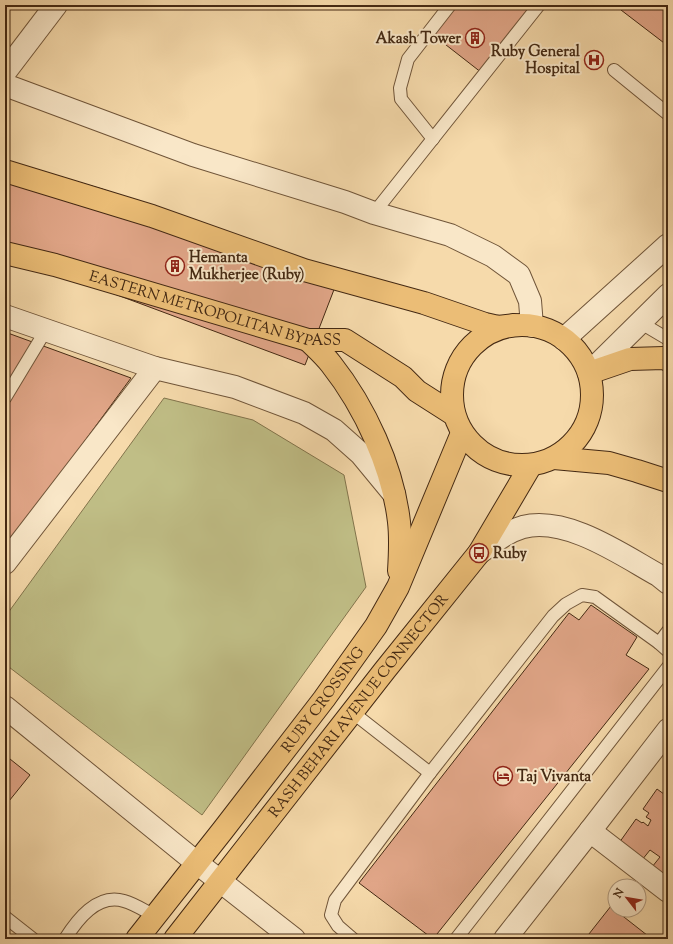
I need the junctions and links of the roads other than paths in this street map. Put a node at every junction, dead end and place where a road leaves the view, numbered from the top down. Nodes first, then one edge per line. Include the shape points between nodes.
1 (56, 5) edge
2 (450, 5) edge
3 (539, 5) edge
4 (614, 70) dead end
5 (5, 72) edge
6 (5, 85) edge
7 (668, 114) edge
8 (433, 139) junction
9 (5, 170) edge
10 (374, 213) junction
11 (668, 245) edge
12 (5, 253) edge
13 (668, 295) edge
14 (5, 316) edge
15 (641, 323) junction
16 (523, 325) junction
17 (46, 330) junction
18 (564, 339) junction
19 (668, 339) edge
20 (308, 340) junction
21 (668, 360) edge
22 (155, 368) junction
23 (589, 373) junction
24 (5, 398) edge
25 (458, 423) junction
26 (554, 458) junction
27 (531, 465) junction
28 (668, 482) edge
29 (394, 494) junction
30 (479, 553) junction
31 (5, 563) edge
32 (668, 582) edge
33 (398, 587) junction
34 (668, 631) edge
35 (659, 642) junction
36 (668, 651) edge
37 (668, 666) edge
38 (5, 707) edge
39 (352, 712) junction
40 (668, 730) edge
41 (430, 773) junction
42 (590, 831) junction
43 (197, 863) junction
44 (220, 881) junction
45 (668, 891) edge
46 (5, 916) edge
47 (155, 916) junction
48 (33, 939) edge
49 (65, 939) edge
50 (137, 939) edge
51 (176, 939) edge
52 (294, 939) edge
53 (353, 939) edge
54 (456, 939) edge
55 (505, 939) edge

1 - 5 street
2 - 8 lane via 408,59 400,88 401,98
3 - 8 lane
4 - 7 lane
6 - 10 street via 193,155
8 - 10 lane
9 - 16 main road via 152,216 304,270 424,303 485,324 498,327
10 - 16 street via 450,235 493,256 519,275 530,301
11 - 18 street
12 - 20 main road, EASTERN METROPOLITAN BYPASS via 55,265
13 - 15 street
14 - 17 street
15 - 19 lane
15 - 23 street
16 - 18 main road via 549,330
16 - 25 main road via 495,330 477,341 464,355 455,374 451,394
17 - 22 street
17 - 24 lane
18 - 23 main road via 577,351
20 - 25 main road, EASTERN METROPOLITAN BYPASS via 345,340 403,378
20 - 29 main road via 331,364 363,413 386,466
21 - 23 main road via 630,358
22 - 29 street via 235,387 304,413 334,430 361,454
22 - 31 street
23 - 26 main road via 592,401 588,418 569,448
25 - 27 main road via 474,448 491,459 510,465
25 - 33 main road, RUBY CROSSING
26 - 27 main road
26 - 28 main road via 608,463
27 - 30 main road, RASH BEHARI AVENUE CONNECTOR
29 - 33 main road via 399,522
30 - 32 street via 507,534 524,527 563,528 592,539
30 - 39 main road, RASH BEHARI AVENUE CONNECTOR
33 - 43 main road, RUBY CROSSING via 376,626 324,699
34 - 35 lane
35 - 36 lane
35 - 41 lane via 595,597 582,596 566,604 553,616
37 - 54 lane
38 - 43 street
39 - 41 lane
39 - 44 main road, RASH BEHARI AVENUE CONNECTOR
40 - 42 street
41 - 53 lane via 335,900 332,915 338,926
42 - 45 street
42 - 55 street
43 - 44 street
43 - 47 main road, RUBY CROSSING
44 - 51 main road, RASH BEHARI AVENUE CONNECTOR
44 - 52 street
46 - 48 lane
47 - 49 lane via 122,900 106,900 86,911
47 - 50 main road, RUBY CROSSING

